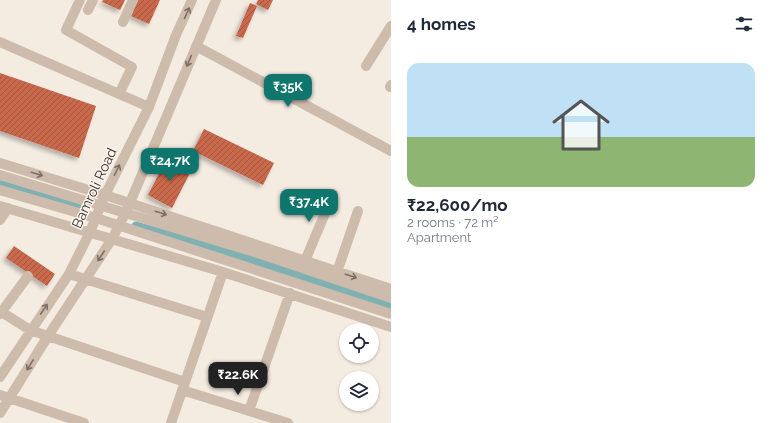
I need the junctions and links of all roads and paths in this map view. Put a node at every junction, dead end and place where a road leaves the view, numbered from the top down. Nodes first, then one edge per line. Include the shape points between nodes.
1 (80, 0) edge
2 (93, 0) edge
3 (133, 0) edge
4 (192, 0) edge
5 (216, 0) edge
6 (88, 10) dead end
7 (123, 22) dead end
8 (391, 26) edge
9 (0, 42) edge
10 (196, 46) junction
11 (366, 66) dead end
12 (119, 94) junction
13 (149, 107) junction
14 (391, 151) edge
15 (0, 163) edge
16 (0, 175) edge
17 (0, 190) edge
18 (333, 194) dead end
19 (105, 195) junction
20 (101, 205) junction
21 (4, 207) edge
22 (128, 208) junction
23 (358, 211) dead end
24 (96, 218) junction
25 (0, 220) edge
26 (119, 225) junction
27 (90, 232) junction
28 (112, 239) junction
29 (305, 261) junction
30 (222, 272) junction
31 (337, 272) junction
32 (69, 274) junction
33 (28, 276) dead end
34 (86, 279) junction
35 (391, 289) edge
36 (290, 293) junction
37 (391, 298) edge
38 (0, 312) edge
39 (391, 314) edge
40 (207, 318) junction
41 (391, 328) edge
42 (30, 330) junction
43 (48, 336) junction
44 (0, 377) edge
45 (183, 386) junction
46 (5, 396) edge
47 (249, 411) junction
48 (0, 413) edge
49 (84, 423) edge
50 (170, 423) edge
51 (288, 423) edge

1 - 12 street via 66,30 132,67
2 - 6 street
3 - 7 street
13 -> 4 street, Bamroli Road
5 - 10 street
8 - 11 street
9 - 12 street
10 - 14 street
10 -> 22 street
12 - 13 street
19 -> 13 street, Bamroli Road
15 -> 19 street
16 - 20 street
17 - 24 street
18 - 29 street
19 - 20 street, Bamroli Road
19 - 22 street
20 - 22 street
20 - 24 street, Bamroli Road
21 - 25 street
21 - 27 street
22 - 26 street
22 -> 29 street
22 - 37 street
23 - 31 street
24 - 26 street
24 - 27 street, Bamroli Road
26 - 28 street
26 - 39 street
27 - 28 street
27 - 32 street, Bamroli Road
28 - 30 street
28 -> 34 street
29 - 31 street
30 - 36 street
30 - 40 street
31 -> 35 street
32 - 34 street
42 -> 32 street, Bamroli Road
33 - 38 street
34 - 40 street
34 - 43 street
36 - 41 street
36 - 47 street
38 - 42 street
40 - 45 street
42 - 43 street
42 - 44 street, Bamroli Road
43 - 45 street
43 -> 46 street
45 - 47 street
45 - 50 street
46 - 48 street
46 - 49 street
47 - 51 street

